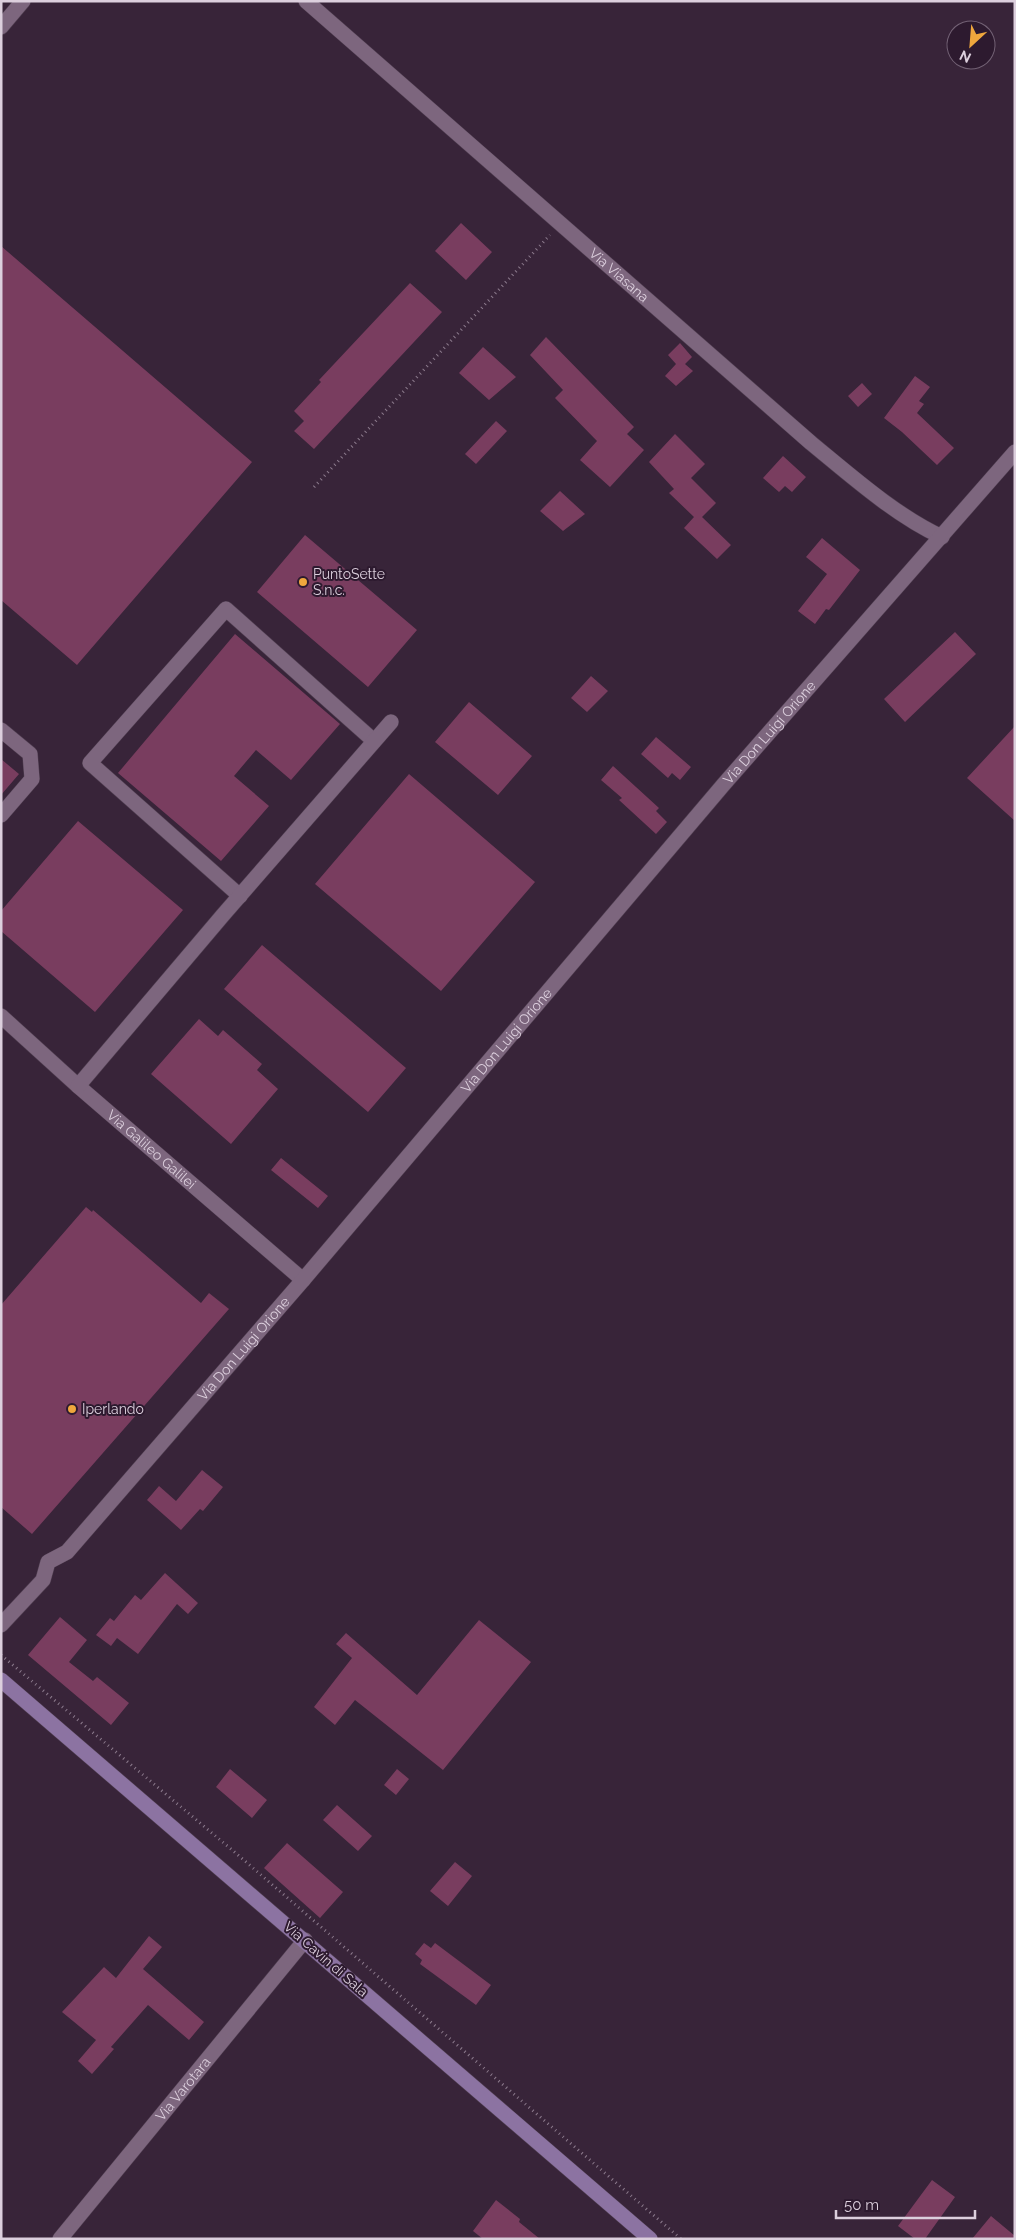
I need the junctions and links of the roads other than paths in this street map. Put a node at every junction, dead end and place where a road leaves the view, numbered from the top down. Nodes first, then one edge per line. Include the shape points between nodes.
1 (23, 1) edge
2 (306, 1) edge
3 (2, 24) edge
4 (1015, 452) edge
5 (942, 537) junction
6 (391, 722) dead end
7 (1, 730) edge
8 (374, 741) junction
9 (1, 815) edge
10 (240, 896) junction
11 (1, 1016) edge
12 (78, 1086) junction
13 (304, 1280) junction
14 (1, 1625) edge
15 (1, 1680) edge
16 (305, 1940) junction
17 (60, 2239) edge
18 (650, 2239) edge

1 - 3 street
2 - 5 street, Via Viasana via 832,460 925,529
4 - 5 street, Via Don Luigi Orione
5 - 13 street, Via Don Luigi Orione via 724,784
6 - 8 street
7 - 9 street via 30,754 32,779
8 - 10 street
8 - 10 street via 226,609 90,763
10 - 12 street
11 - 12 street, Via Galileo Galilei
12 - 13 street, Via Galileo Galilei
13 - 14 street, Via Don Luigi Orione via 68,1552 48,1562 43,1580
15 - 16 main road, Via Cavin di Sala
16 - 17 street, Via Varotara
16 - 18 main road, Via Cavin di Sala

